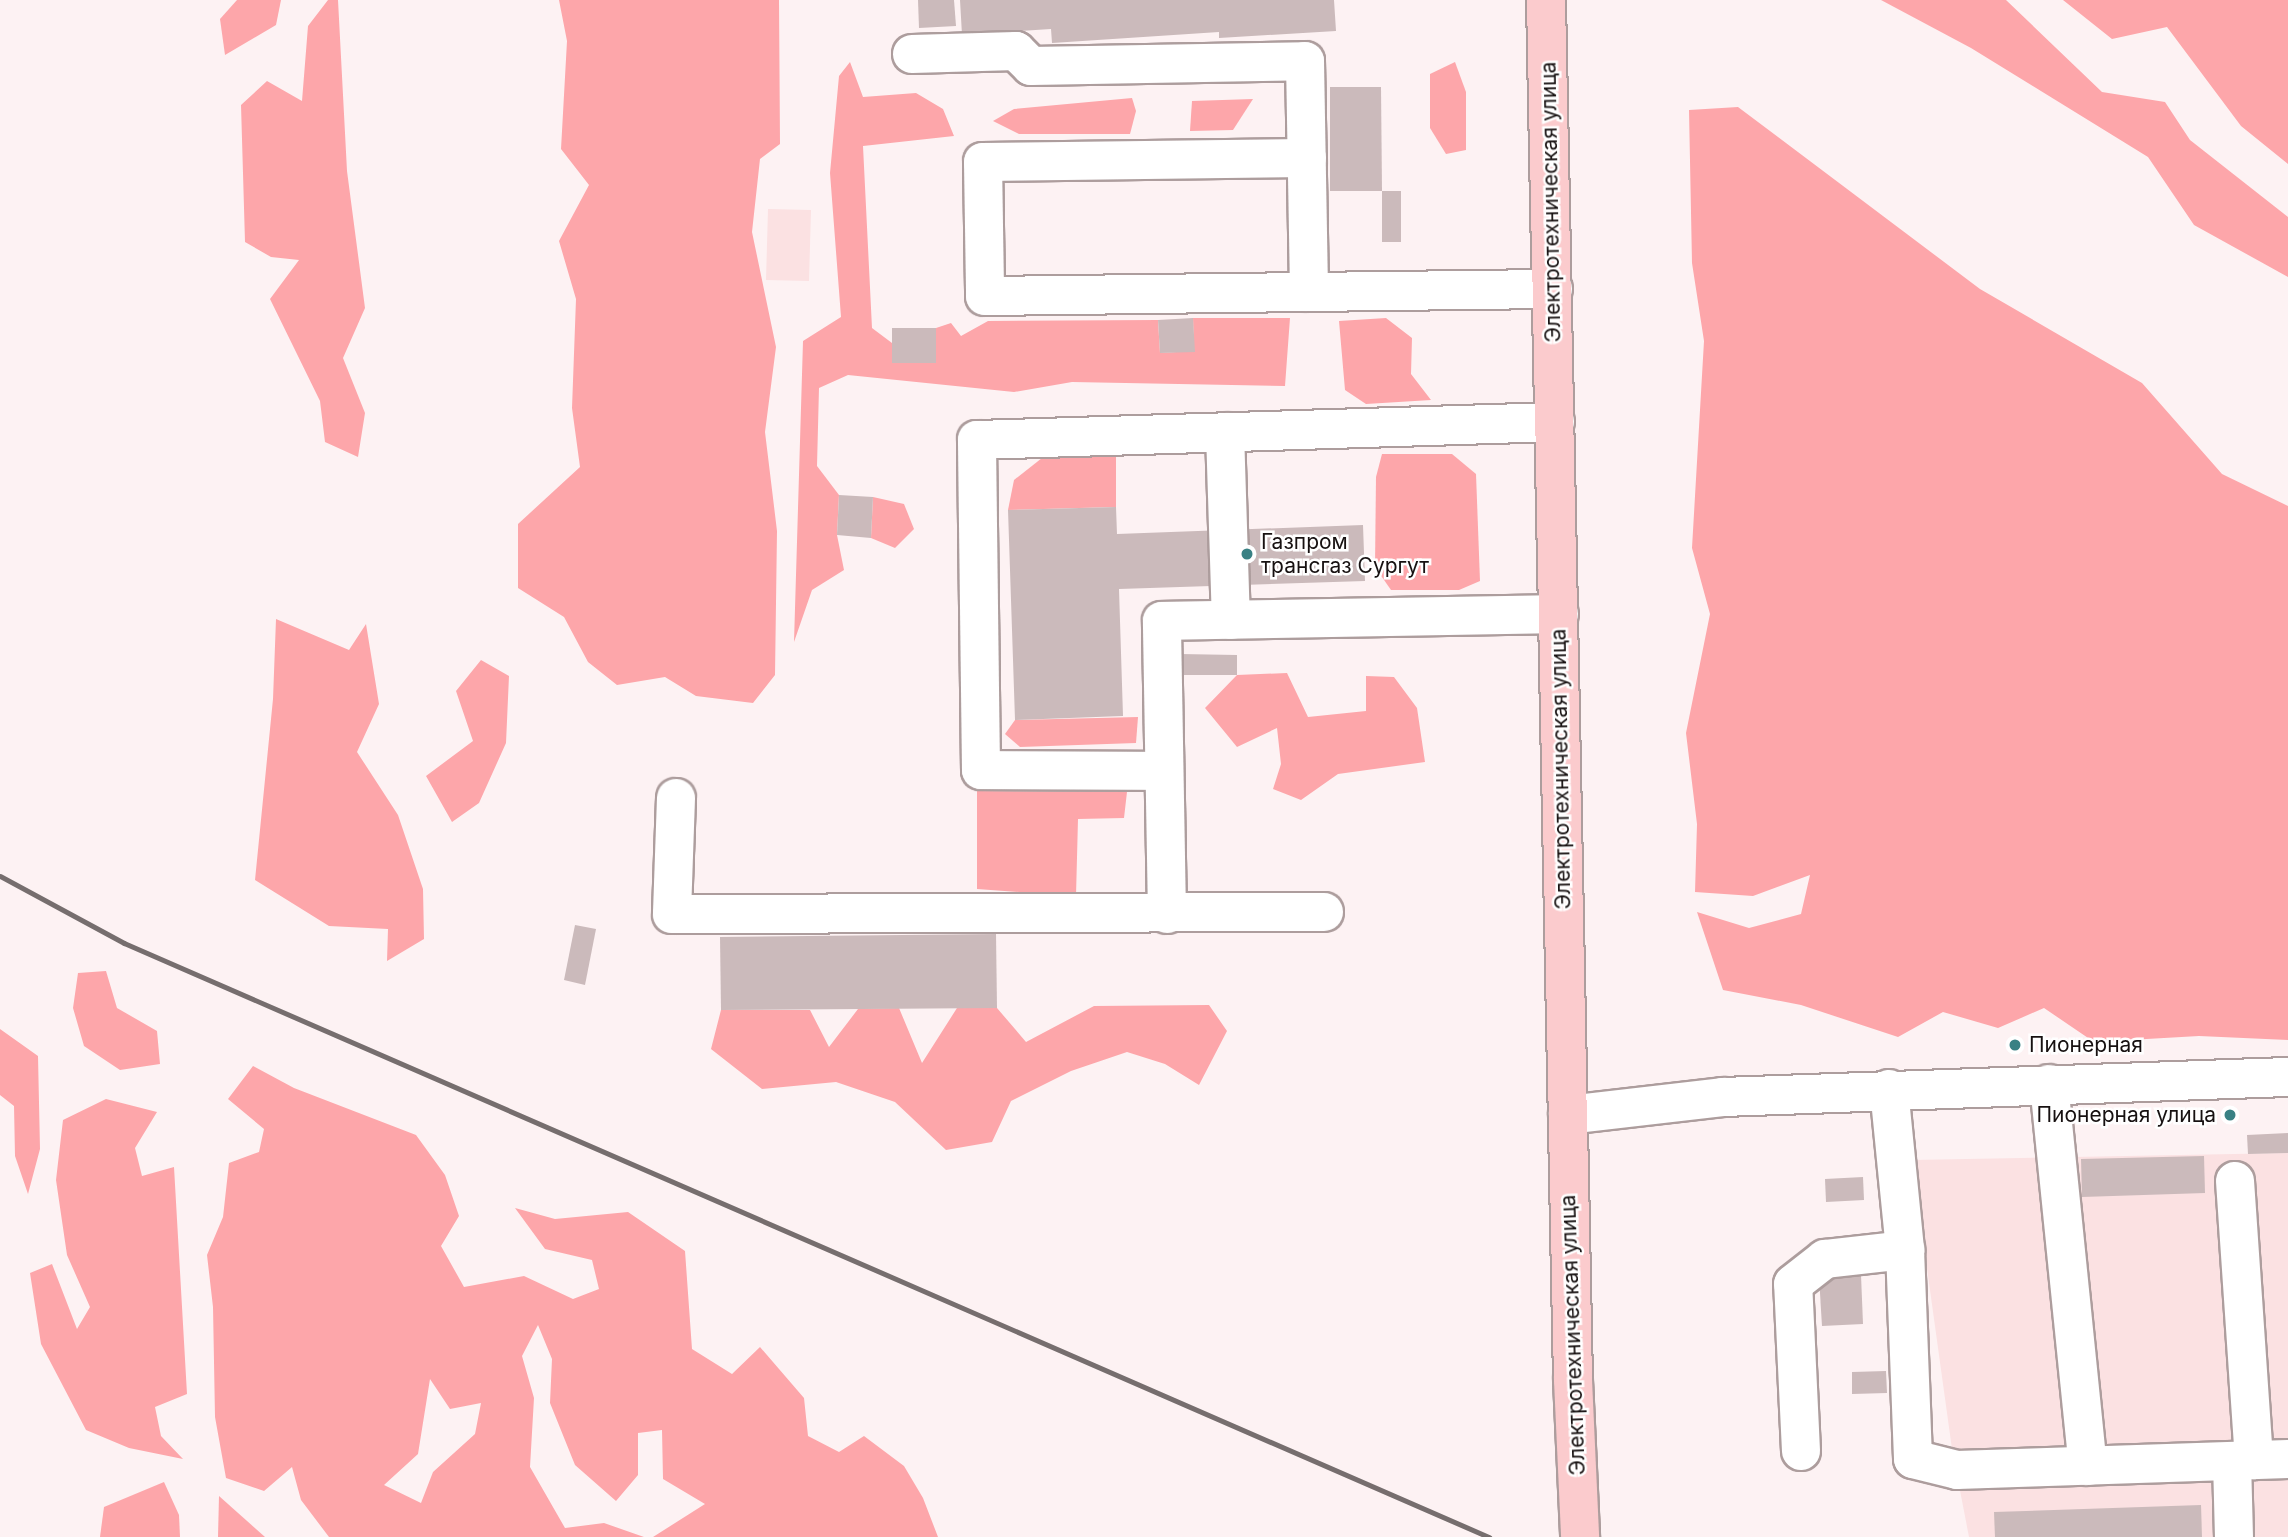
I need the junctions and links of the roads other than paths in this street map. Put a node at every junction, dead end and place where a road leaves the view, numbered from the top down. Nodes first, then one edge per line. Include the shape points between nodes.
1 (1546, 0) edge
2 (912, 54) dead end
3 (1307, 158) junction
4 (1553, 289) junction
5 (1309, 292) junction
6 (1555, 422) junction
7 (1225, 432) junction
8 (1559, 614) junction
9 (1231, 620) junction
10 (1164, 771) junction
11 (676, 798) dead end
12 (1324, 912) dead end
13 (1167, 914) junction
14 (2288, 1077) edge
15 (2049, 1084) junction
16 (1889, 1089) junction
17 (1568, 1115) junction
18 (2235, 1181) dead end
19 (1905, 1250) junction
20 (1801, 1451) dead end
21 (2258, 1460) edge
22 (2088, 1466) junction
23 (1580, 1537) edge
24 (2234, 1537) edge

1 - 4 main road, Электротехническая улица
2 - 3 street via 1016,51 1031,66 1305,61
3 - 5 street
3 - 5 street via 983,162 985,296
4 - 5 street
4 - 6 main road, Электротехническая улица
6 - 7 street
6 - 8 main road, Электротехническая улица
7 - 9 street
7 - 10 street via 977,440 981,770
8 - 9 street
8 - 17 main road, Электротехническая улица
9 - 10 street via 1162,621
10 - 13 street
11 - 13 street via 672,914
12 - 13 street
14 - 15 street
15 - 16 street
15 - 22 street
16 - 17 street via 1723,1097
16 - 19 street
17 - 23 main road, Электротехническая улица
18 - 21 street
19 - 20 street via 1825,1259 1793,1284
19 - 22 street via 1913,1460 1957,1470
21 - 22 street
21 - 24 street

